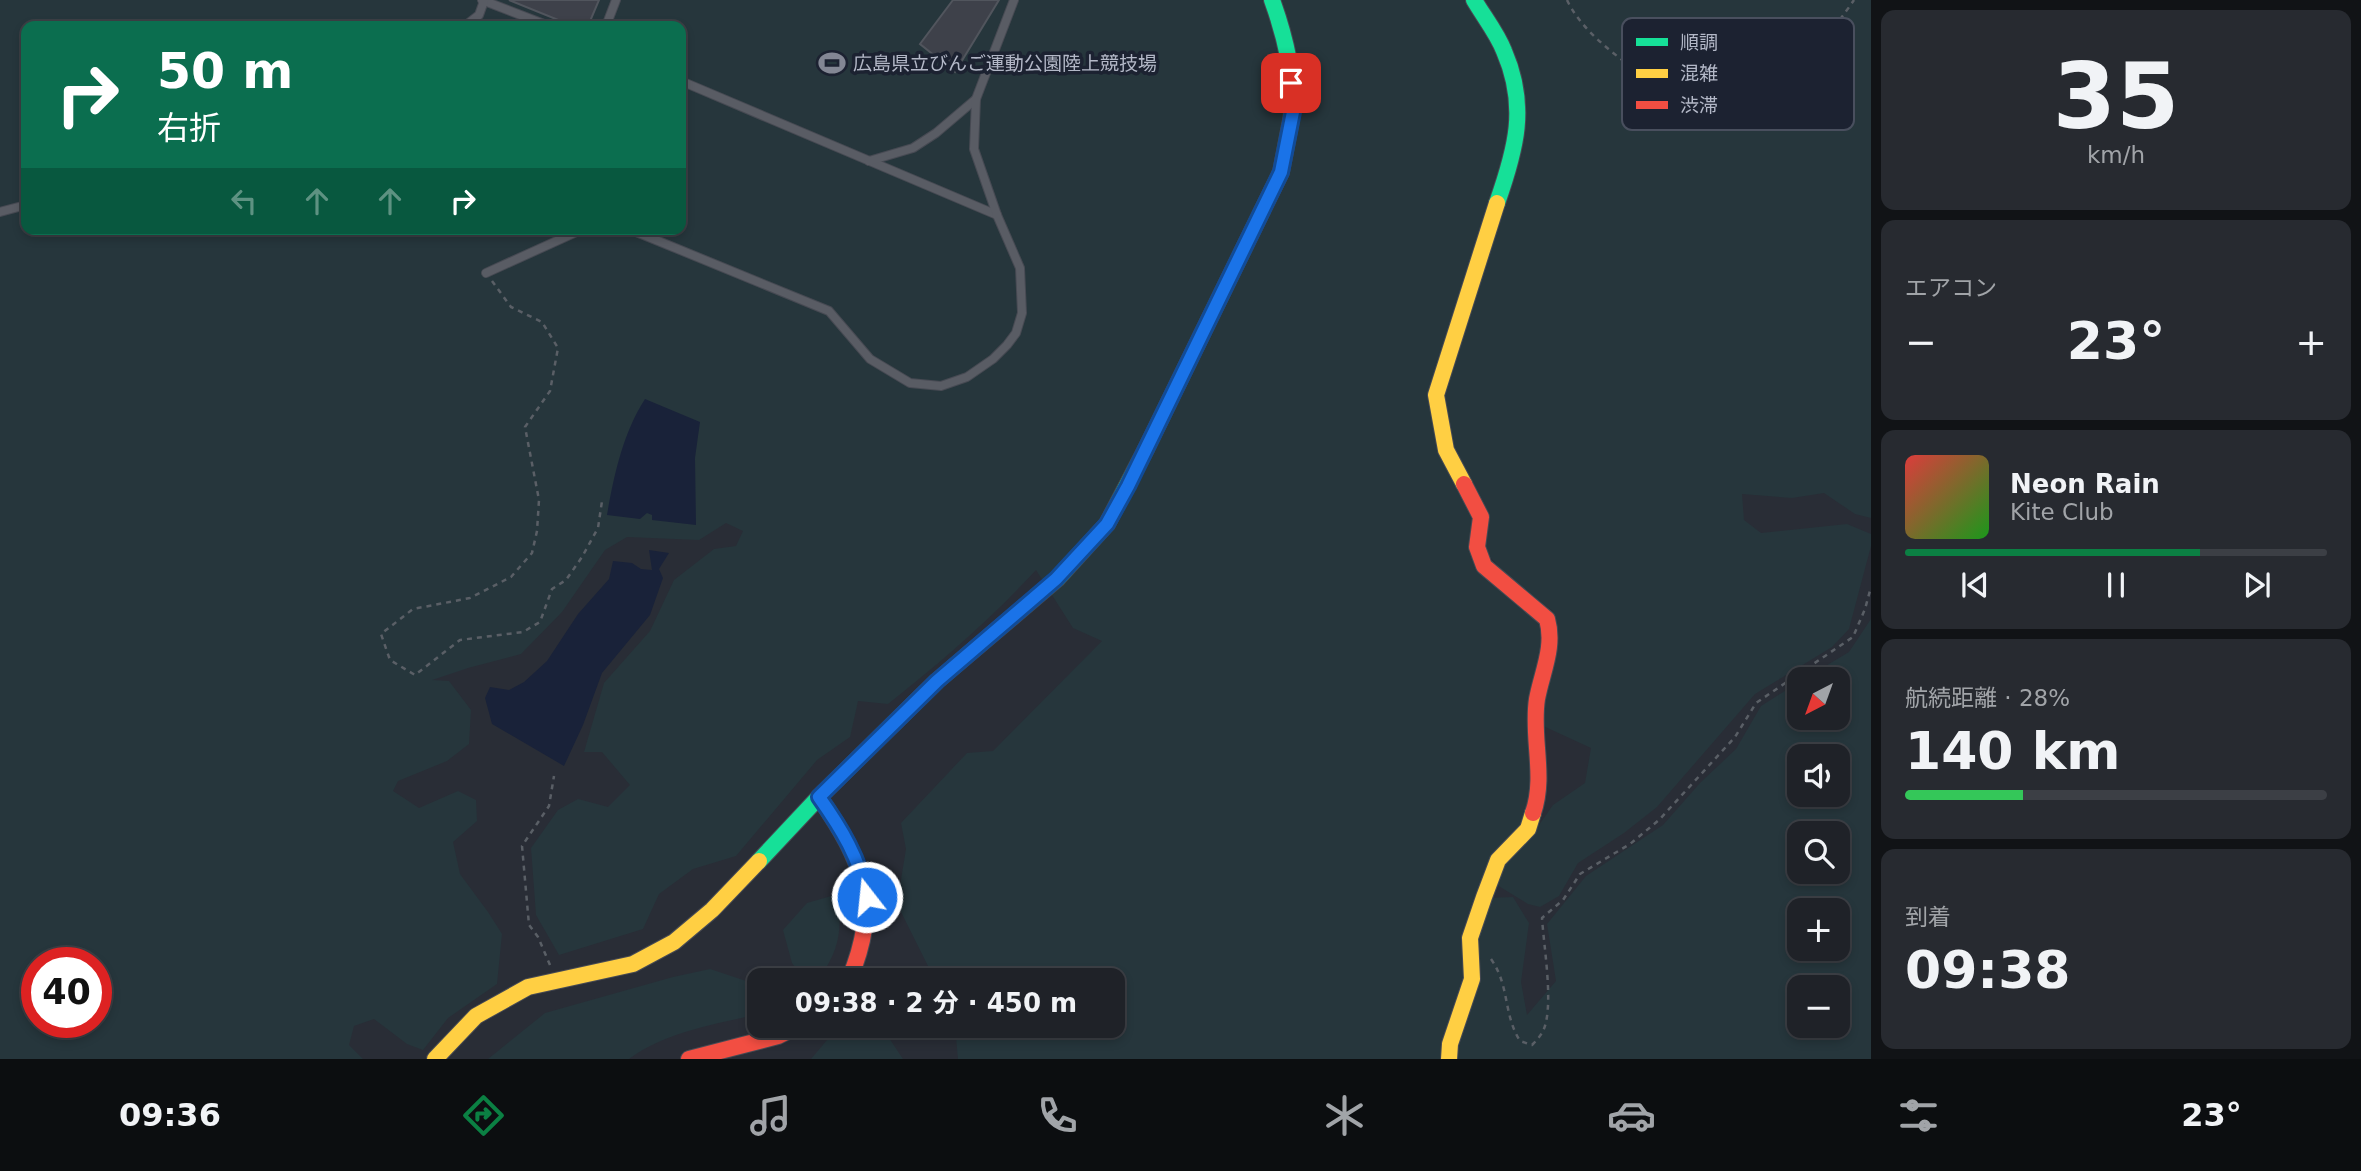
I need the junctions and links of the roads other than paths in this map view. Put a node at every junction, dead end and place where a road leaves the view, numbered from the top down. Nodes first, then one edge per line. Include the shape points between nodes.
1 (483, 0) edge
2 (616, 0) edge
3 (1014, 0) edge
4 (1272, 0) edge
5 (1474, 0) edge
6 (471, 21) edge
7 (536, 21) edge
8 (608, 21) edge
9 (686, 83) edge
10 (976, 99) junction
11 (869, 161) junction
12 (21, 206) edge
13 (0, 212) edge
14 (997, 215) junction
15 (570, 235) edge
16 (643, 235) edge
17 (486, 273) road end
18 (819, 797) junction
19 (855, 968) edge
20 (770, 1038) edge
21 (435, 1059) edge
22 (689, 1059) edge
23 (1448, 1059) edge

1 - 6 lane via 479,15
1 - 7 lane
2 - 8 lane
3 - 10 lane
4 - 18 street via 1285,35 1294,107 1281,172 1123,496 1107,524 1056,579 937,681
5 - 23 street via 1509,65 1518,133 1436,395 1446,450 1481,517 1477,548 1484,566 1538,610 1550,629 1537,701 1539,796 1528,829 1498,860 1470,938 1472,979
9 - 11 lane
10 - 11 lane via 913,148
10 - 14 lane via 974,149
11 - 14 lane
12 - 13 lane
14 - 16 lane via 1020,268 1022,313 1016,332 993,359 967,377 941,386 911,383 870,359 829,312
15 - 17 lane
18 - 19 street via 862,873 867,897
18 - 21 street via 712,909 674,942 633,964 528,987 477,1016
20 - 22 street

